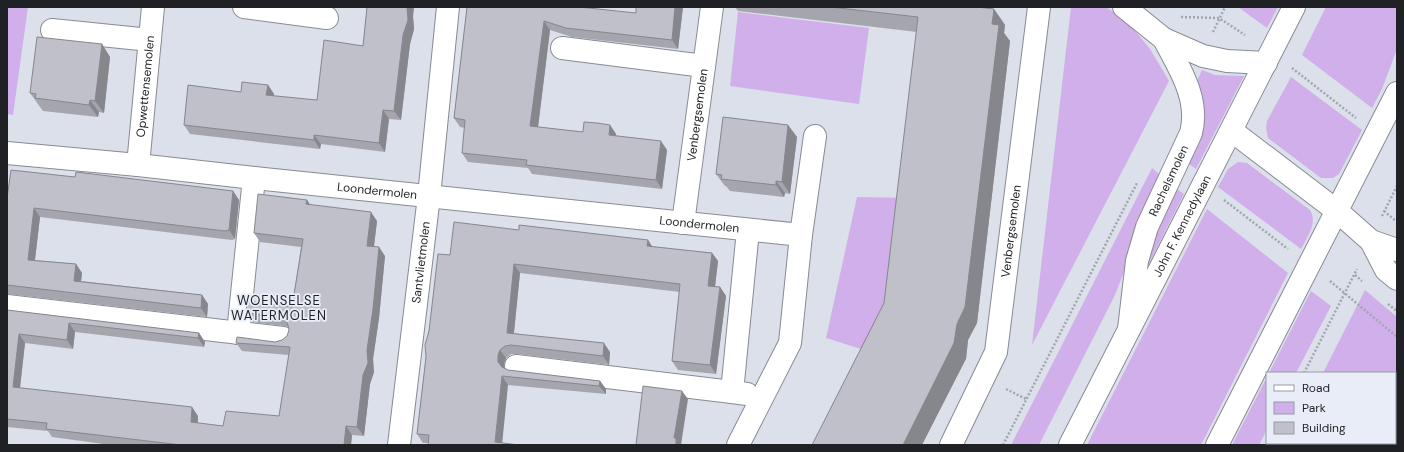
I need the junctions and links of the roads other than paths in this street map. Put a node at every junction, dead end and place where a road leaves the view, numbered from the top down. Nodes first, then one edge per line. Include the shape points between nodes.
1 (153, 7) edge
2 (244, 7) edge
3 (448, 7) edge
4 (712, 7) edge
5 (1039, 7) edge
6 (1124, 7) edge
7 (1294, 7) edge
8 (327, 18) dead end
9 (52, 30) dead end
10 (1164, 38) junction
11 (150, 40) junction
12 (562, 48) dead end
13 (1266, 63) junction
14 (704, 66) junction
15 (1397, 93) edge
16 (1232, 131) junction
17 (815, 136) dead end
18 (7, 153) edge
19 (138, 165) junction
20 (254, 178) junction
21 (429, 196) junction
22 (1337, 211) junction
23 (683, 223) junction
24 (748, 230) junction
25 (801, 235) junction
26 (1371, 241) junction
27 (1397, 250) edge
28 (1397, 280) edge
29 (7, 306) edge
30 (1129, 329) junction
31 (238, 333) junction
32 (283, 338) edge
33 (516, 366) dead end
34 (732, 392) junction
35 (764, 396) junction
36 (399, 445) edge
37 (738, 445) edge
38 (951, 445) edge
39 (1070, 445) edge
40 (1217, 445) edge

1 - 11 street, Opwettensemolen
2 - 8 street
3 - 21 street, Santvlietmolen
4 - 14 street, Venbergsemolen
5 - 38 street, Venbergsemolen via 996,352
6 - 10 street, Rachelsmolen
7 - 13 street, John F. Kennedylaan
9 - 11 street
10 - 13 street, Rachelsmolen via 1203,56 1227,61
10 - 30 street, Rachelsmolen via 1187,85 1194,108 1194,121 1188,140 1147,227 1137,261
11 - 19 street, Opwettensemolen
12 - 14 street
13 - 16 street, John F. Kennedylaan
14 - 23 street, Venbergsemolen
15 - 22 street
16 - 22 street
16 - 30 street, John F. Kennedylaan
17 - 25 street
18 - 19 street, Loondermolen
19 - 20 street, Loondermolen
20 - 21 street, Loondermolen
20 - 31 street
21 - 23 street, Loondermolen
21 - 36 street, Santvlietmolen
22 - 26 street
22 - 40 street
23 - 24 street, Loondermolen
24 - 25 street, Loondermolen
24 - 34 street, Loondermolen
25 - 35 street via 790,343
26 - 27 street
26 - 28 street via 1386,270
29 - 31 street
30 - 39 street, John F. Kennedylaan
31 - 32 street
33 - 34 street
34 - 35 street
35 - 37 street

